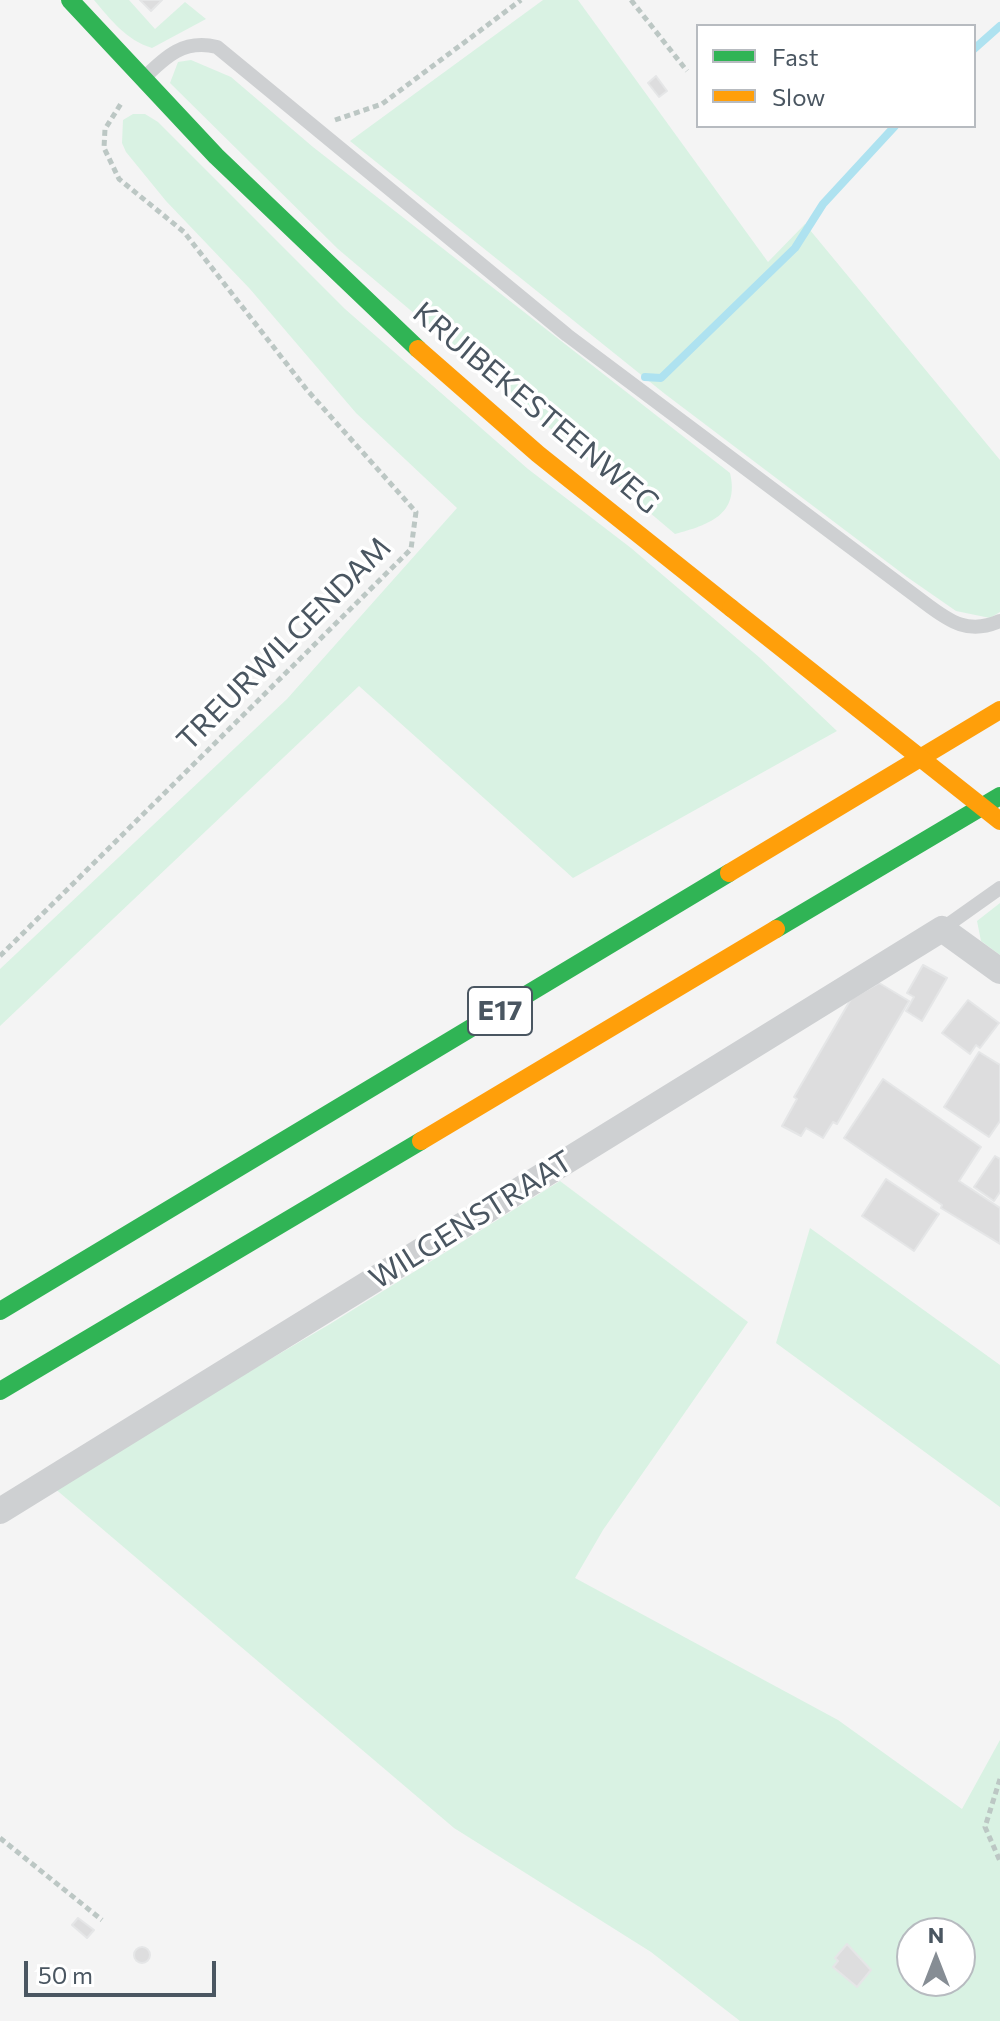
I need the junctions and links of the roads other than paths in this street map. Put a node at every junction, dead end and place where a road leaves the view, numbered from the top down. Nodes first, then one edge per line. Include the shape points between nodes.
1 (70, 0) edge
2 (142, 80) junction
3 (1000, 621) edge
4 (1000, 710) edge
5 (1000, 796) edge
6 (1000, 821) edge
7 (1000, 888) edge
8 (942, 929) junction
9 (1000, 971) edge
10 (0, 1311) edge
11 (0, 1391) edge
12 (0, 1511) edge

1 - 2 main road, KRUIBEKESTEENWEG
2 - 3 lane via 187,44 217,47 567,335 941,615 975,629
2 - 6 main road, KRUIBEKESTEENWEG, bridge via 305,243 478,403
4 - 10 main road, E17
5 - 11 main road, E17
7 - 8 lane
8 - 9 street
8 - 12 street, WILGENSTRAAT

